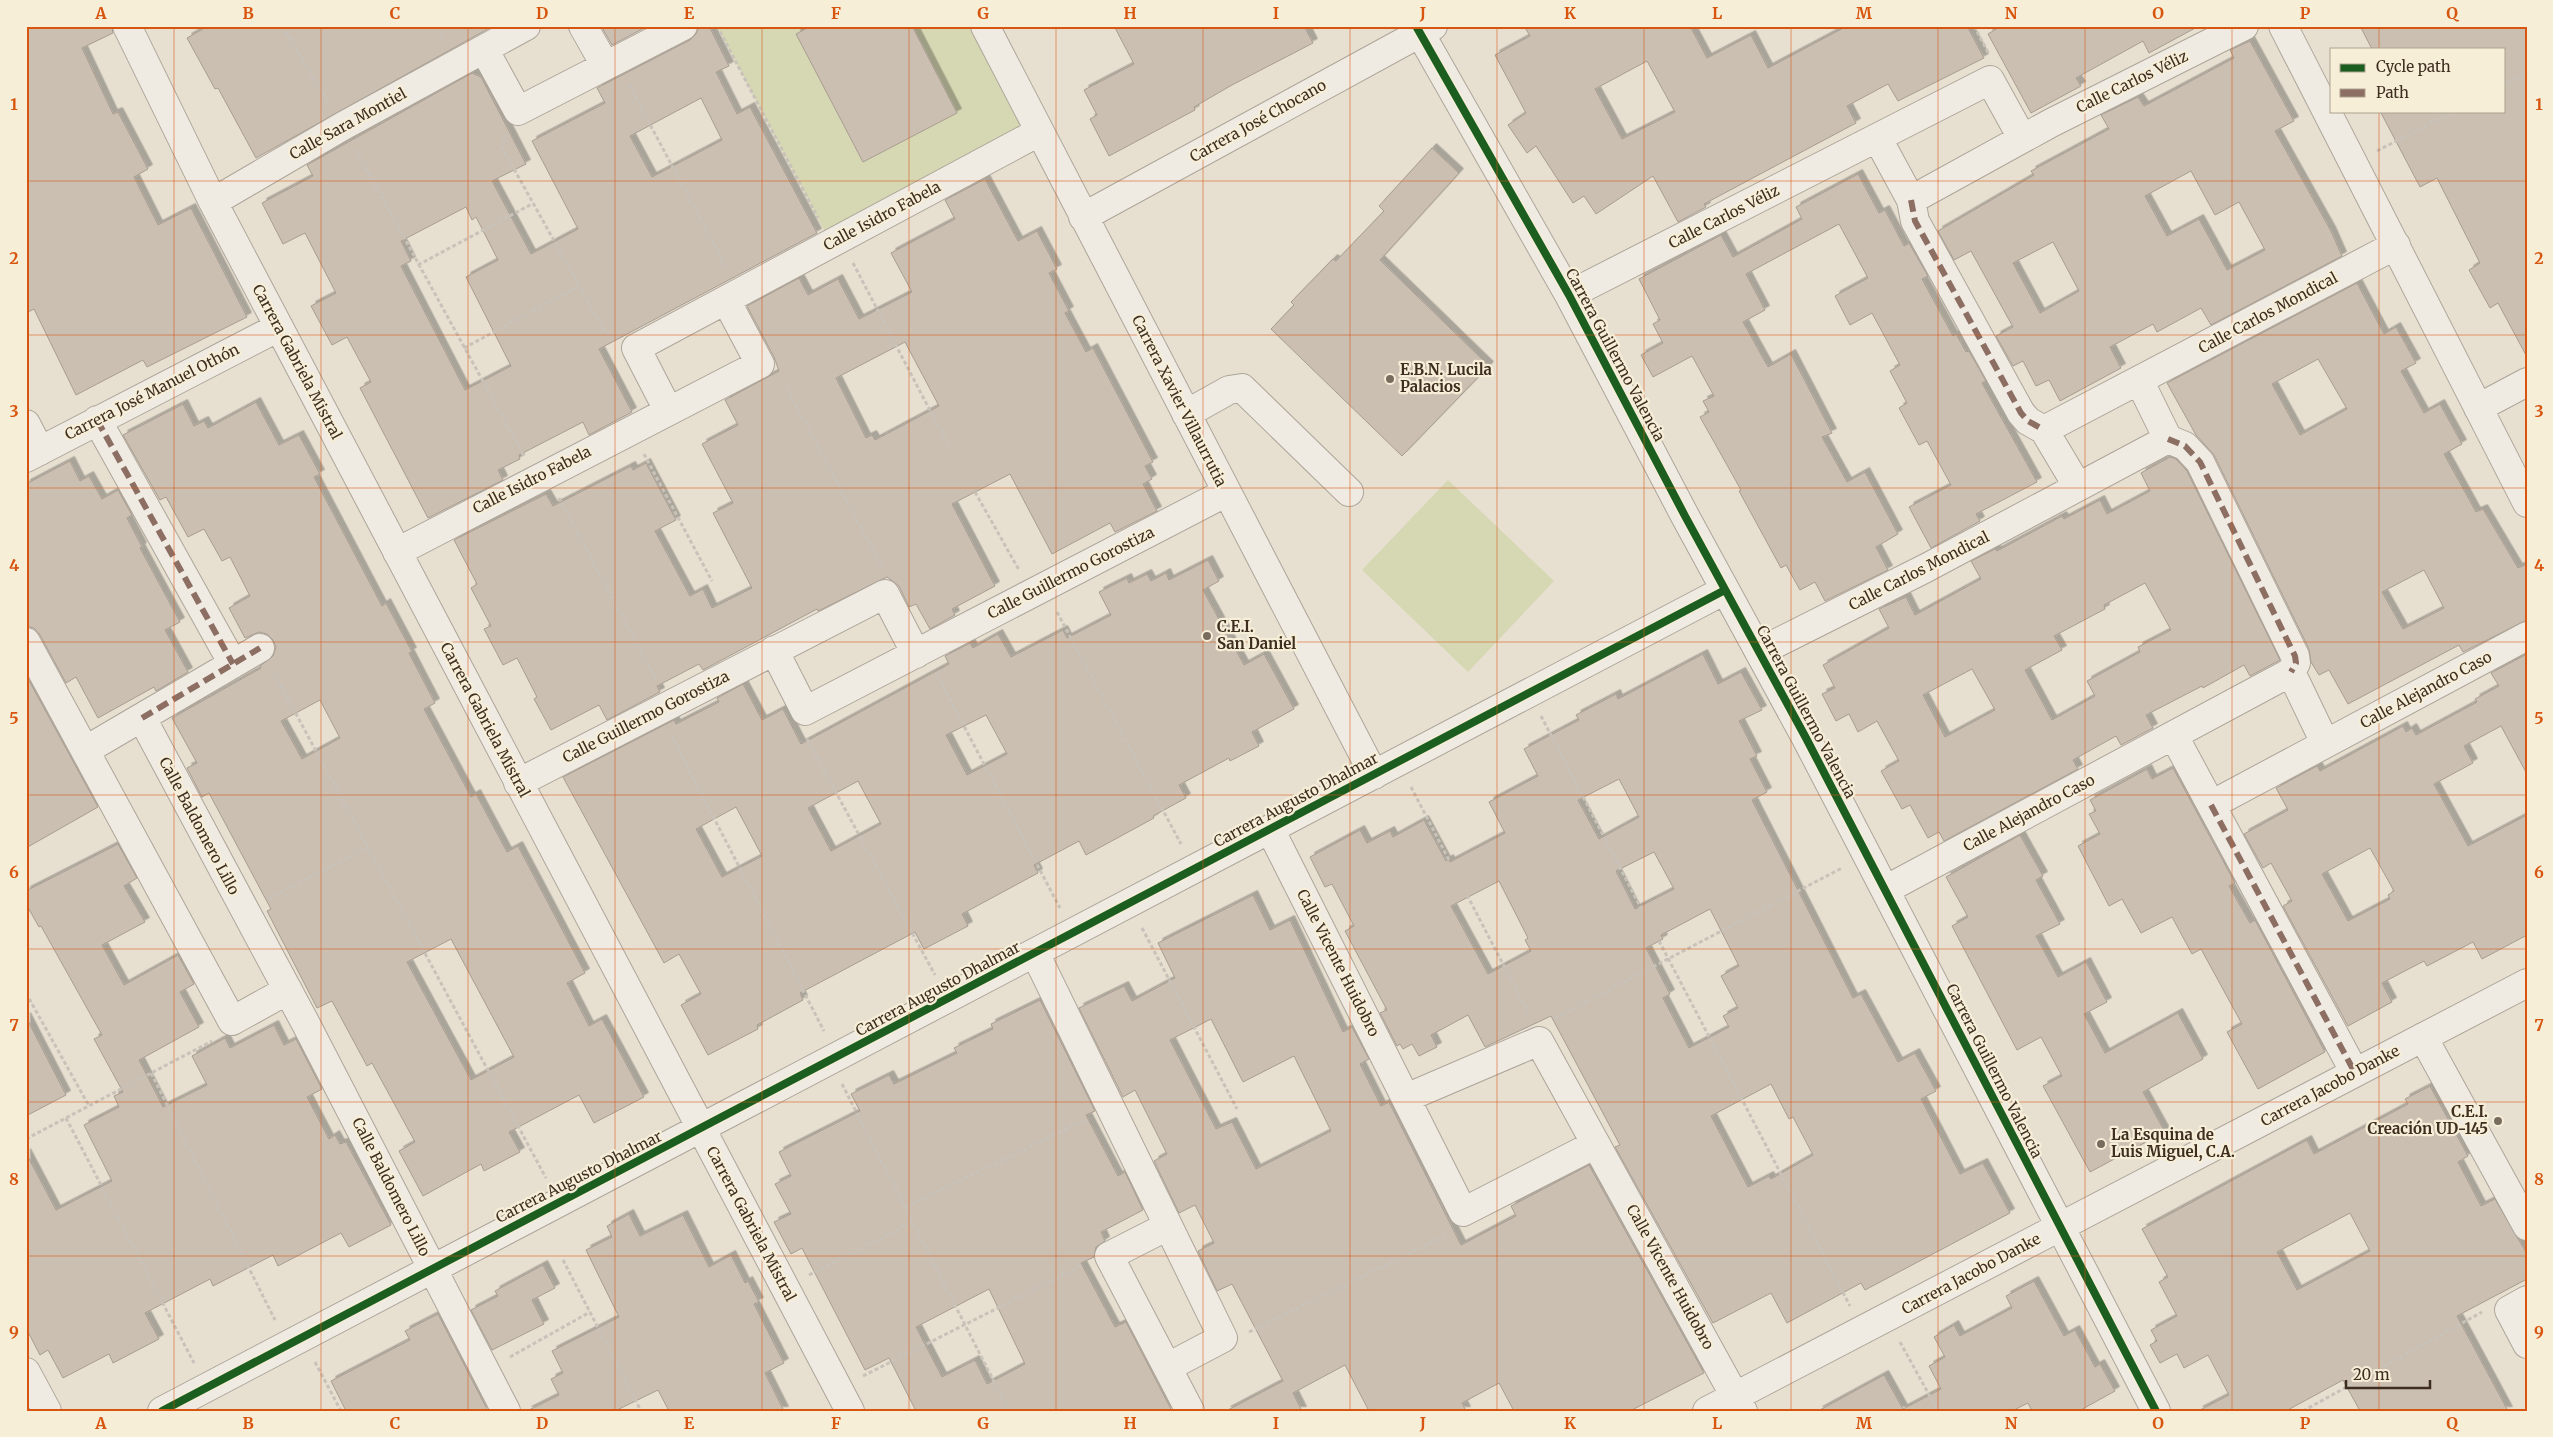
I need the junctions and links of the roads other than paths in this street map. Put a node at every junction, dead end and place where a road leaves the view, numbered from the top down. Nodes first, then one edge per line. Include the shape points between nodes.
1 (127, 26) edge
2 (526, 26) edge
3 (583, 26) edge
4 (684, 26) edge
5 (985, 26) edge
6 (2244, 26) edge
7 (2284, 26) edge
8 (1423, 29) edge
9 (484, 49) junction
10 (610, 62) junction
11 (1039, 132) junction
12 (2022, 138) junction
13 (1878, 139) junction
14 (1911, 200) junction
15 (213, 202) junction
16 (1083, 216) junction
17 (2396, 245) junction
18 (1569, 295) junction
19 (732, 296) junction
20 (279, 327) junction
21 (2139, 380) junction
22 (2527, 382) edge
23 (2478, 408) junction
24 (668, 410) junction
25 (1186, 414) junction
26 (97, 420) junction
27 (26, 424) edge
28 (2044, 430) junction
29 (2168, 439) junction
30 (33, 454) edge
31 (2078, 487) junction
32 (1226, 492) junction
33 (1349, 492) dead end
34 (2527, 503) edge
35 (397, 552) junction
36 (1725, 590) junction
37 (2527, 636) edge
38 (26, 642) edge
39 (260, 648) road end
40 (774, 650) junction
41 (1758, 652) junction
42 (916, 654) junction
43 (233, 664) junction
44 (2291, 672) junction
45 (142, 718) junction
46 (2174, 736) junction
47 (2325, 743) junction
48 (86, 750) junction
49 (1374, 774) junction
50 (518, 783) junction
51 (2211, 805) junction
52 (1270, 829) junction
53 (1885, 890) junction
54 (1035, 953) junction
55 (2527, 983) edge
56 (288, 990) junction
57 (2423, 1037) junction
58 (2354, 1073) junction
59 (1406, 1098) junction
60 (702, 1130) junction
61 (1596, 1144) junction
62 (2523, 1209) edge
63 (1168, 1226) junction
64 (2060, 1227) junction
65 (433, 1268) junction
66 (2518, 1305) edge
67 (2527, 1344) edge
68 (1168, 1367) junction
69 (26, 1372) edge
70 (844, 1400) edge
71 (1739, 1403) edge
72 (47, 1411) edge
73 (162, 1411) edge
74 (506, 1411) edge
75 (1190, 1411) edge
76 (1707, 1411) edge
77 (2156, 1411) edge

1 - 15 street, Carrera Gabriela Mistral
2 - 9 street, Calle Sara Montiel
3 - 10 street
4 - 10 street
5 - 11 street, Carrera Xavier Villaurrutia
6 - 12 street, Calle Carlos Véliz
7 - 17 street
8 - 16 street, Carrera José Chocano
8 - 18 street, Carrera Guillermo Valencia
9 - 10 street via 518,111
9 - 15 street, Calle Sara Montiel
11 - 16 street, Carrera Xavier Villaurrutia
11 - 19 street, Calle Isidro Fabela
12 - 13 street, Calle Carlos Véliz via 1990,80
12 - 14 street, Calle Carlos Véliz
13 - 14 street
13 - 18 street, Calle Carlos Véliz
14 - 28 street via 1915,221 2021,413
15 - 20 street, Carrera Gabriela Mistral
16 - 25 street, Carrera Xavier Villaurrutia
17 - 21 street, Calle Carlos Mondical
17 - 23 street
18 - 36 street, Carrera Guillermo Valencia
19 - 24 street, Calle Isidro Fabela via 760,364
19 - 24 street, Calle Isidro Fabela via 636,348
20 - 26 street, Carrera José Manuel Othón
20 - 35 street, Carrera Gabriela Mistral
21 - 28 street, Calle Carlos Mondical
21 - 29 street
22 - 23 street
23 - 34 street
24 - 35 street, Calle Isidro Fabela
25 - 32 street, Carrera Xavier Villaurrutia
25 - 33 street via 1229,390 1242,388
26 - 30 street, Carrera José Manuel Othón
26 - 43 street
27 - 30 street
28 - 31 street
29 - 31 street, Calle Carlos Mondical
29 - 44 street via 2185,446 2200,462 2295,656 2296,663
31 - 41 street, Calle Carlos Mondical
32 - 42 street, Calle Guillermo Gorostiza
32 - 49 street, Carrera Xavier Villaurrutia
35 - 50 street, Carrera Gabriela Mistral
36 - 41 street, Carrera Guillermo Valencia
36 - 49 street, Carrera Augusto Dhalmar
37 - 47 street, Calle Alejandro Caso
38 - 48 street
39 - 43 street
40 - 42 street, Calle Guillermo Gorostiza via 885,594
40 - 42 street, Calle Guillermo Gorostiza via 805,711
40 - 50 street, Calle Guillermo Gorostiza
41 - 53 street, Carrera Guillermo Valencia
43 - 45 street
44 - 46 street, Calle Alejandro Caso
44 - 47 street
45 - 48 street
45 - 56 street, Calle Baldomero Lillo
46 - 51 street
46 - 53 street, Calle Alejandro Caso
47 - 51 street, Calle Alejandro Caso
48 - 56 street via 232,1021
49 - 52 street, Carrera Augusto Dhalmar
50 - 60 street, Carrera Gabriela Mistral
51 - 58 street
52 - 54 street, Carrera Augusto Dhalmar
52 - 59 street, Calle Vicente Huidobro
53 - 64 street, Carrera Guillermo Valencia
54 - 60 street, Carrera Augusto Dhalmar
54 - 63 street
55 - 57 street, Carrera Jacobo Danke
56 - 65 street, Calle Baldomero Lillo
57 - 58 street, Carrera Jacobo Danke
57 - 62 street
58 - 64 street, Carrera Jacobo Danke
59 - 61 street, Calle Vicente Huidobro via 1539,1036
59 - 61 street, Calle Vicente Huidobro via 1464,1212
60 - 65 street, Carrera Augusto Dhalmar
60 - 70 street, Carrera Gabriela Mistral
61 - 71 street, Calle Vicente Huidobro
63 - 68 street via 1223,1338
63 - 68 street via 1109,1256
64 - 71 street, Carrera Jacobo Danke via 1862,1330
64 - 77 street, Carrera Guillermo Valencia
65 - 73 street, Carrera Augusto Dhalmar
65 - 74 street, Calle Baldomero Lillo
66 - 67 street
68 - 75 street
69 - 72 street
71 - 76 street, Carrera Jacobo Danke

